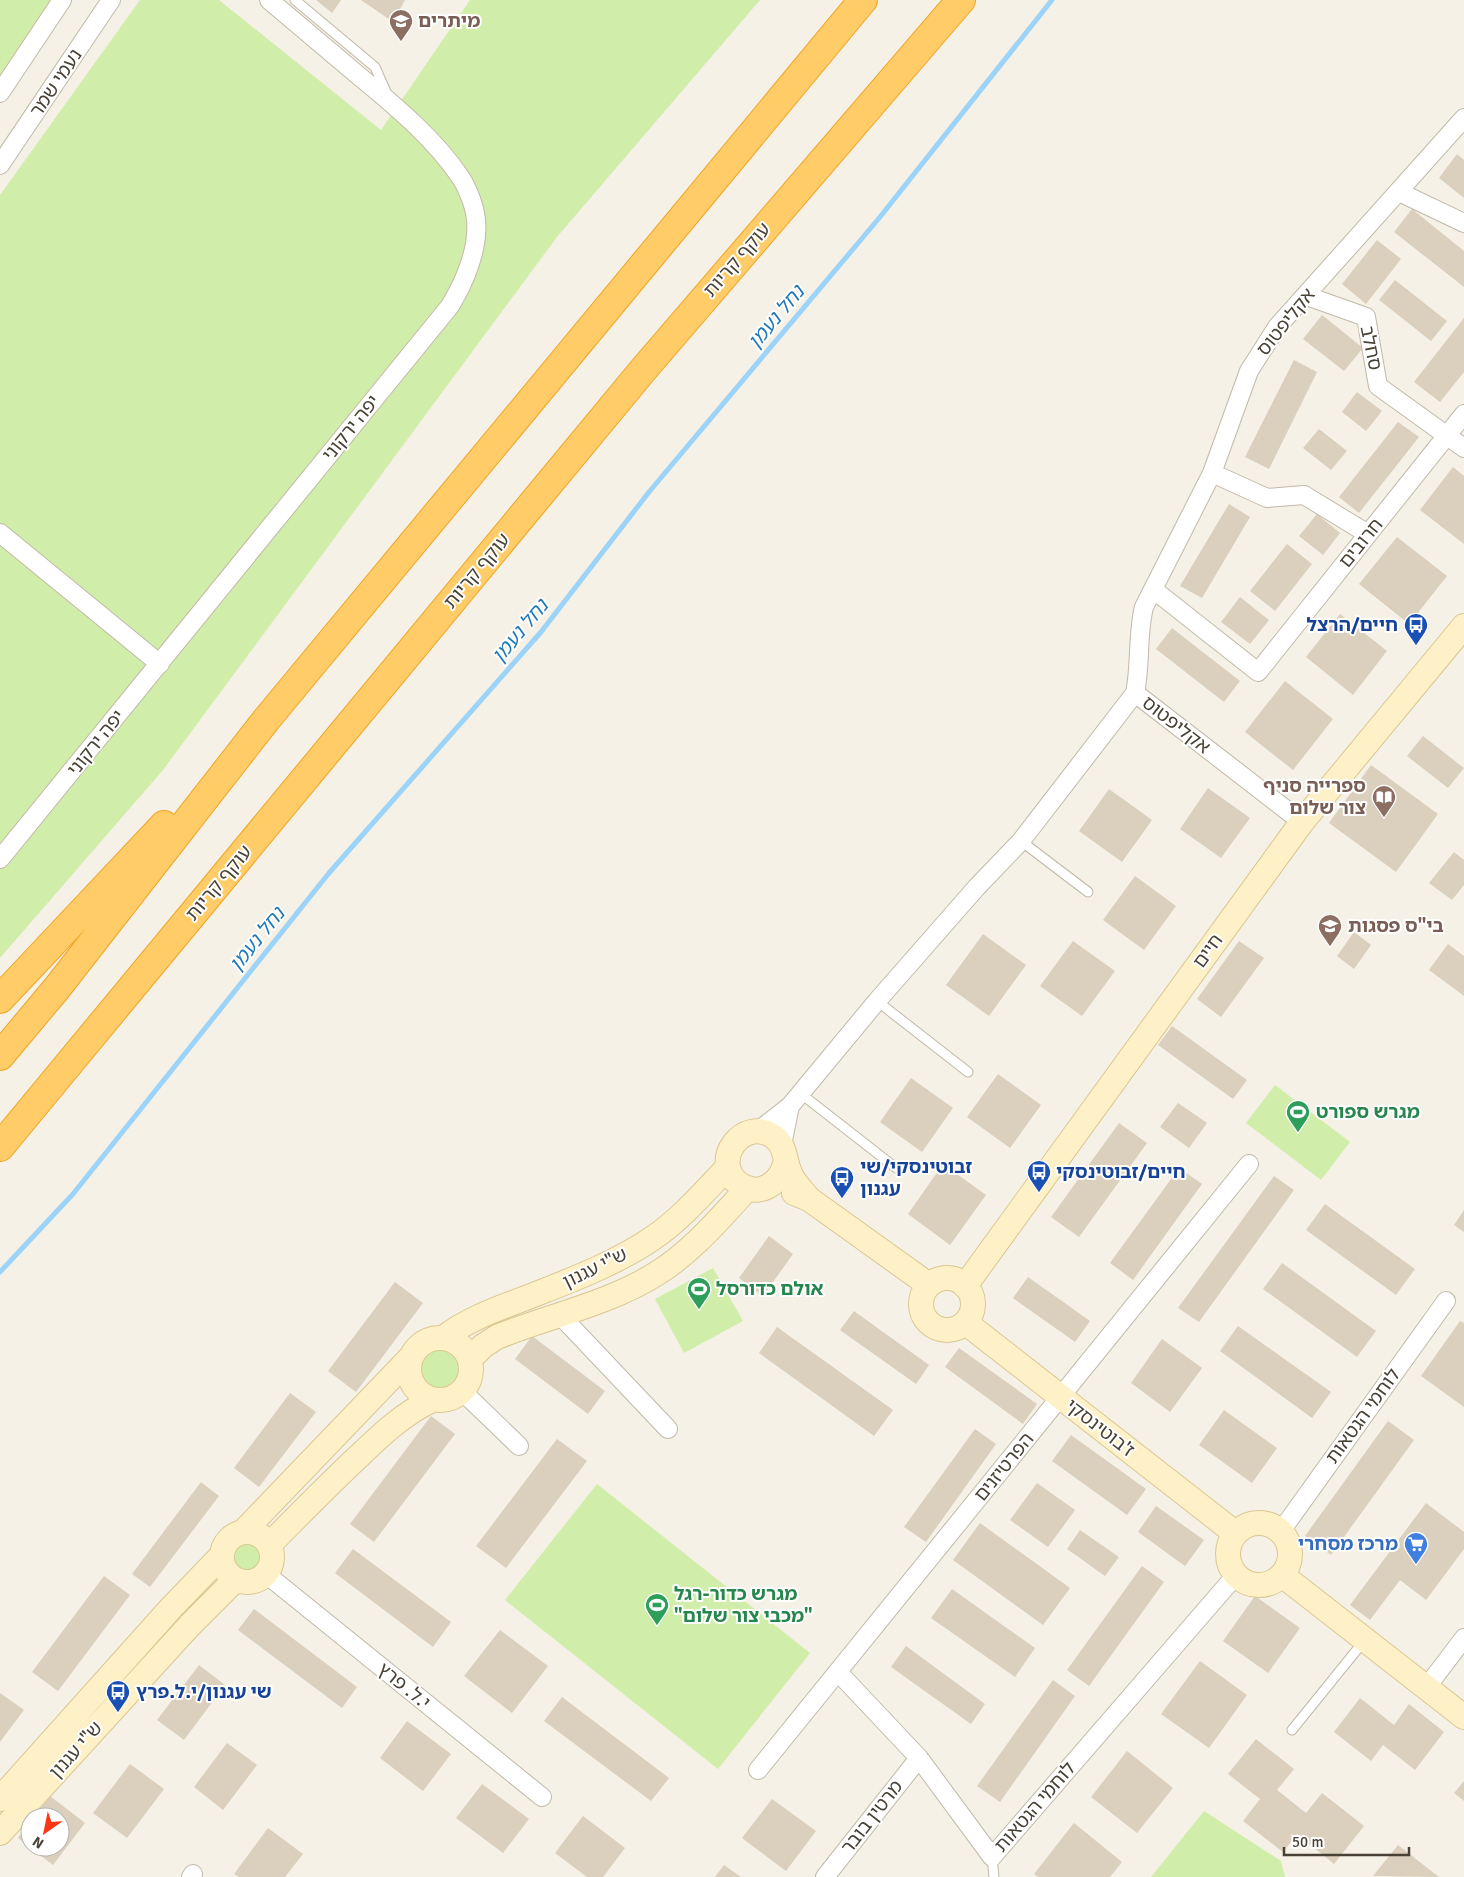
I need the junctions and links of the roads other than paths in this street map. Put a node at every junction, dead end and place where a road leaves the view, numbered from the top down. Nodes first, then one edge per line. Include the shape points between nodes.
1 (62, 0) edge
2 (111, 0) edge
3 (269, 0) edge
4 (295, 0) edge
5 (863, 0) edge
6 (961, 0) edge
7 (0, 93) edge
8 (390, 101) junction
9 (1464, 118) edge
10 (0, 165) edge
11 (1399, 192) junction
12 (1464, 223) edge
13 (1307, 296) junction
14 (1464, 414) edge
15 (1447, 435) junction
16 (1464, 448) edge
17 (1212, 473) junction
18 (0, 533) edge
19 (1368, 534) junction
20 (1154, 590) junction
21 (1464, 626) edge
22 (160, 664) junction
23 (1135, 693) junction
24 (266, 720) junction
25 (1302, 822) junction
26 (1021, 841) junction
27 (0, 859) edge
28 (1088, 892) dead end
29 (0, 999) edge
30 (877, 1001) junction
31 (0, 1056) edge
32 (968, 1072) dead end
33 (795, 1100) junction
34 (758, 1131) junction
35 (0, 1147) edge
36 (784, 1154) junction
37 (1250, 1164) dead end
38 (728, 1167) junction
39 (896, 1168) dead end
40 (759, 1188) junction
41 (809, 1199) junction
42 (928, 1285) junction
43 (965, 1286) junction
44 (1446, 1302) dead end
45 (560, 1315) junction
46 (966, 1323) junction
47 (443, 1338) junction
48 (410, 1358) junction
49 (470, 1359) junction
50 (462, 1391) junction
51 (1061, 1397) junction
52 (432, 1400) junction
53 (668, 1429) dead end
54 (519, 1446) dead end
55 (243, 1532) junction
56 (1280, 1532) junction
57 (1235, 1533) junction
58 (269, 1545) junction
59 (221, 1556) junction
60 (266, 1574) junction
61 (1236, 1575) junction
62 (1282, 1575) junction
63 (235, 1580) junction
64 (1464, 1638) edge
65 (1365, 1640) junction
66 (838, 1672) junction
67 (1426, 1688) junction
68 (1464, 1717) edge
69 (1292, 1730) dead end
70 (919, 1758) junction
71 (758, 1770) dead end
72 (542, 1798) dead end
73 (0, 1799) edge
74 (0, 1834) edge
75 (992, 1857) junction
76 (825, 1877) edge
77 (994, 1877) edge

1 - 7 street
2 - 10 street, נעמי שמר
3 - 8 street, יפה ירקוני
4 - 8 lane via 375,67
5 - 24 highway
6 - 35 highway, עוקף קריות via 644,370
8 - 22 street, יפה ירקוני via 445,156 470,198 476,220 474,245 459,291
9 - 11 street, אקליפטוס
11 - 12 street
11 - 13 street, אקליפטוס
13 - 15 street, סחלב via 1366,317 1378,386
13 - 17 street, אקליפטוס via 1277,327 1249,371
14 - 15 street, חרובים
15 - 16 street
15 - 19 street, חרובים
17 - 19 street via 1267,498 1304,495
17 - 20 street, אקליפטוס
18 - 22 street
19 - 20 street, חרובים via 1258,672
20 - 23 street, אקליפטוס via 1144,607 1140,626 1139,673
21 - 25 street, חיים
22 - 27 street, יפה ירקוני
23 - 25 street, אקליפטוס
23 - 26 street
24 - 29 highway
24 - 31 highway
25 - 43 street, חיים
26 - 28 lane
26 - 30 street
30 - 32 lane
30 - 33 street
33 - 34 street
33 - 36 street
33 - 39 lane
34 - 36 street via 775,1138
34 - 38 street via 737,1139 730,1148
36 - 40 street via 780,1177
36 - 41 street via 791,1176
37 - 51 street, הפרטיזנים
38 - 40 street via 739,1184
38 - 47 street, ש"י עגנון via 688,1209 653,1238 609,1263 473,1318
40 - 41 street
40 - 45 street, ש"י עגנון via 657,1274
41 - 42 street
42 - 43 street via 947,1278
42 - 46 street via 920,1301 925,1319 940,1330 950,1331
43 - 46 street via 973,1304 972,1314
44 - 56 street, לוחמי הגטאות
45 - 49 street, ש"י עגנון via 497,1337
45 - 53 street
46 - 51 street, ז'בוטינסקי
47 - 48 street via 423,1342
47 - 49 street via 460,1345
48 - 52 street via 410,1378 414,1388
48 - 55 street
49 - 50 street via 470,1376
50 - 52 street via 453,1398
50 - 54 street
51 - 57 street, ז'בוטינסקי
51 - 66 street, הפרטיזנים
52 - 58 street via 390,1427
55 - 58 street via 257,1534
55 - 59 street via 226,1543
56 - 57 street via 1262,1523 1252,1523
56 - 62 street via 1290,1553
57 - 61 street via 1227,1554
58 - 60 street via 272,1560
59 - 63 street via 225,1570
59 - 73 street, ש"י עגנון
60 - 63 street via 255,1582
60 - 72 street, י.ל. פרץ
61 - 62 street via 1259,1585
61 - 75 street, לוחמי הגטאות
62 - 65 street
63 - 74 street, ש"י עגנון
64 - 67 street
65 - 67 street
65 - 69 lane
66 - 70 street, לוחמי הגטאות
66 - 71 street, הפרטיזנים
67 - 68 street
70 - 75 street, לוחמי הגטאות
70 - 76 street, מרטין בובר
75 - 77 lane

